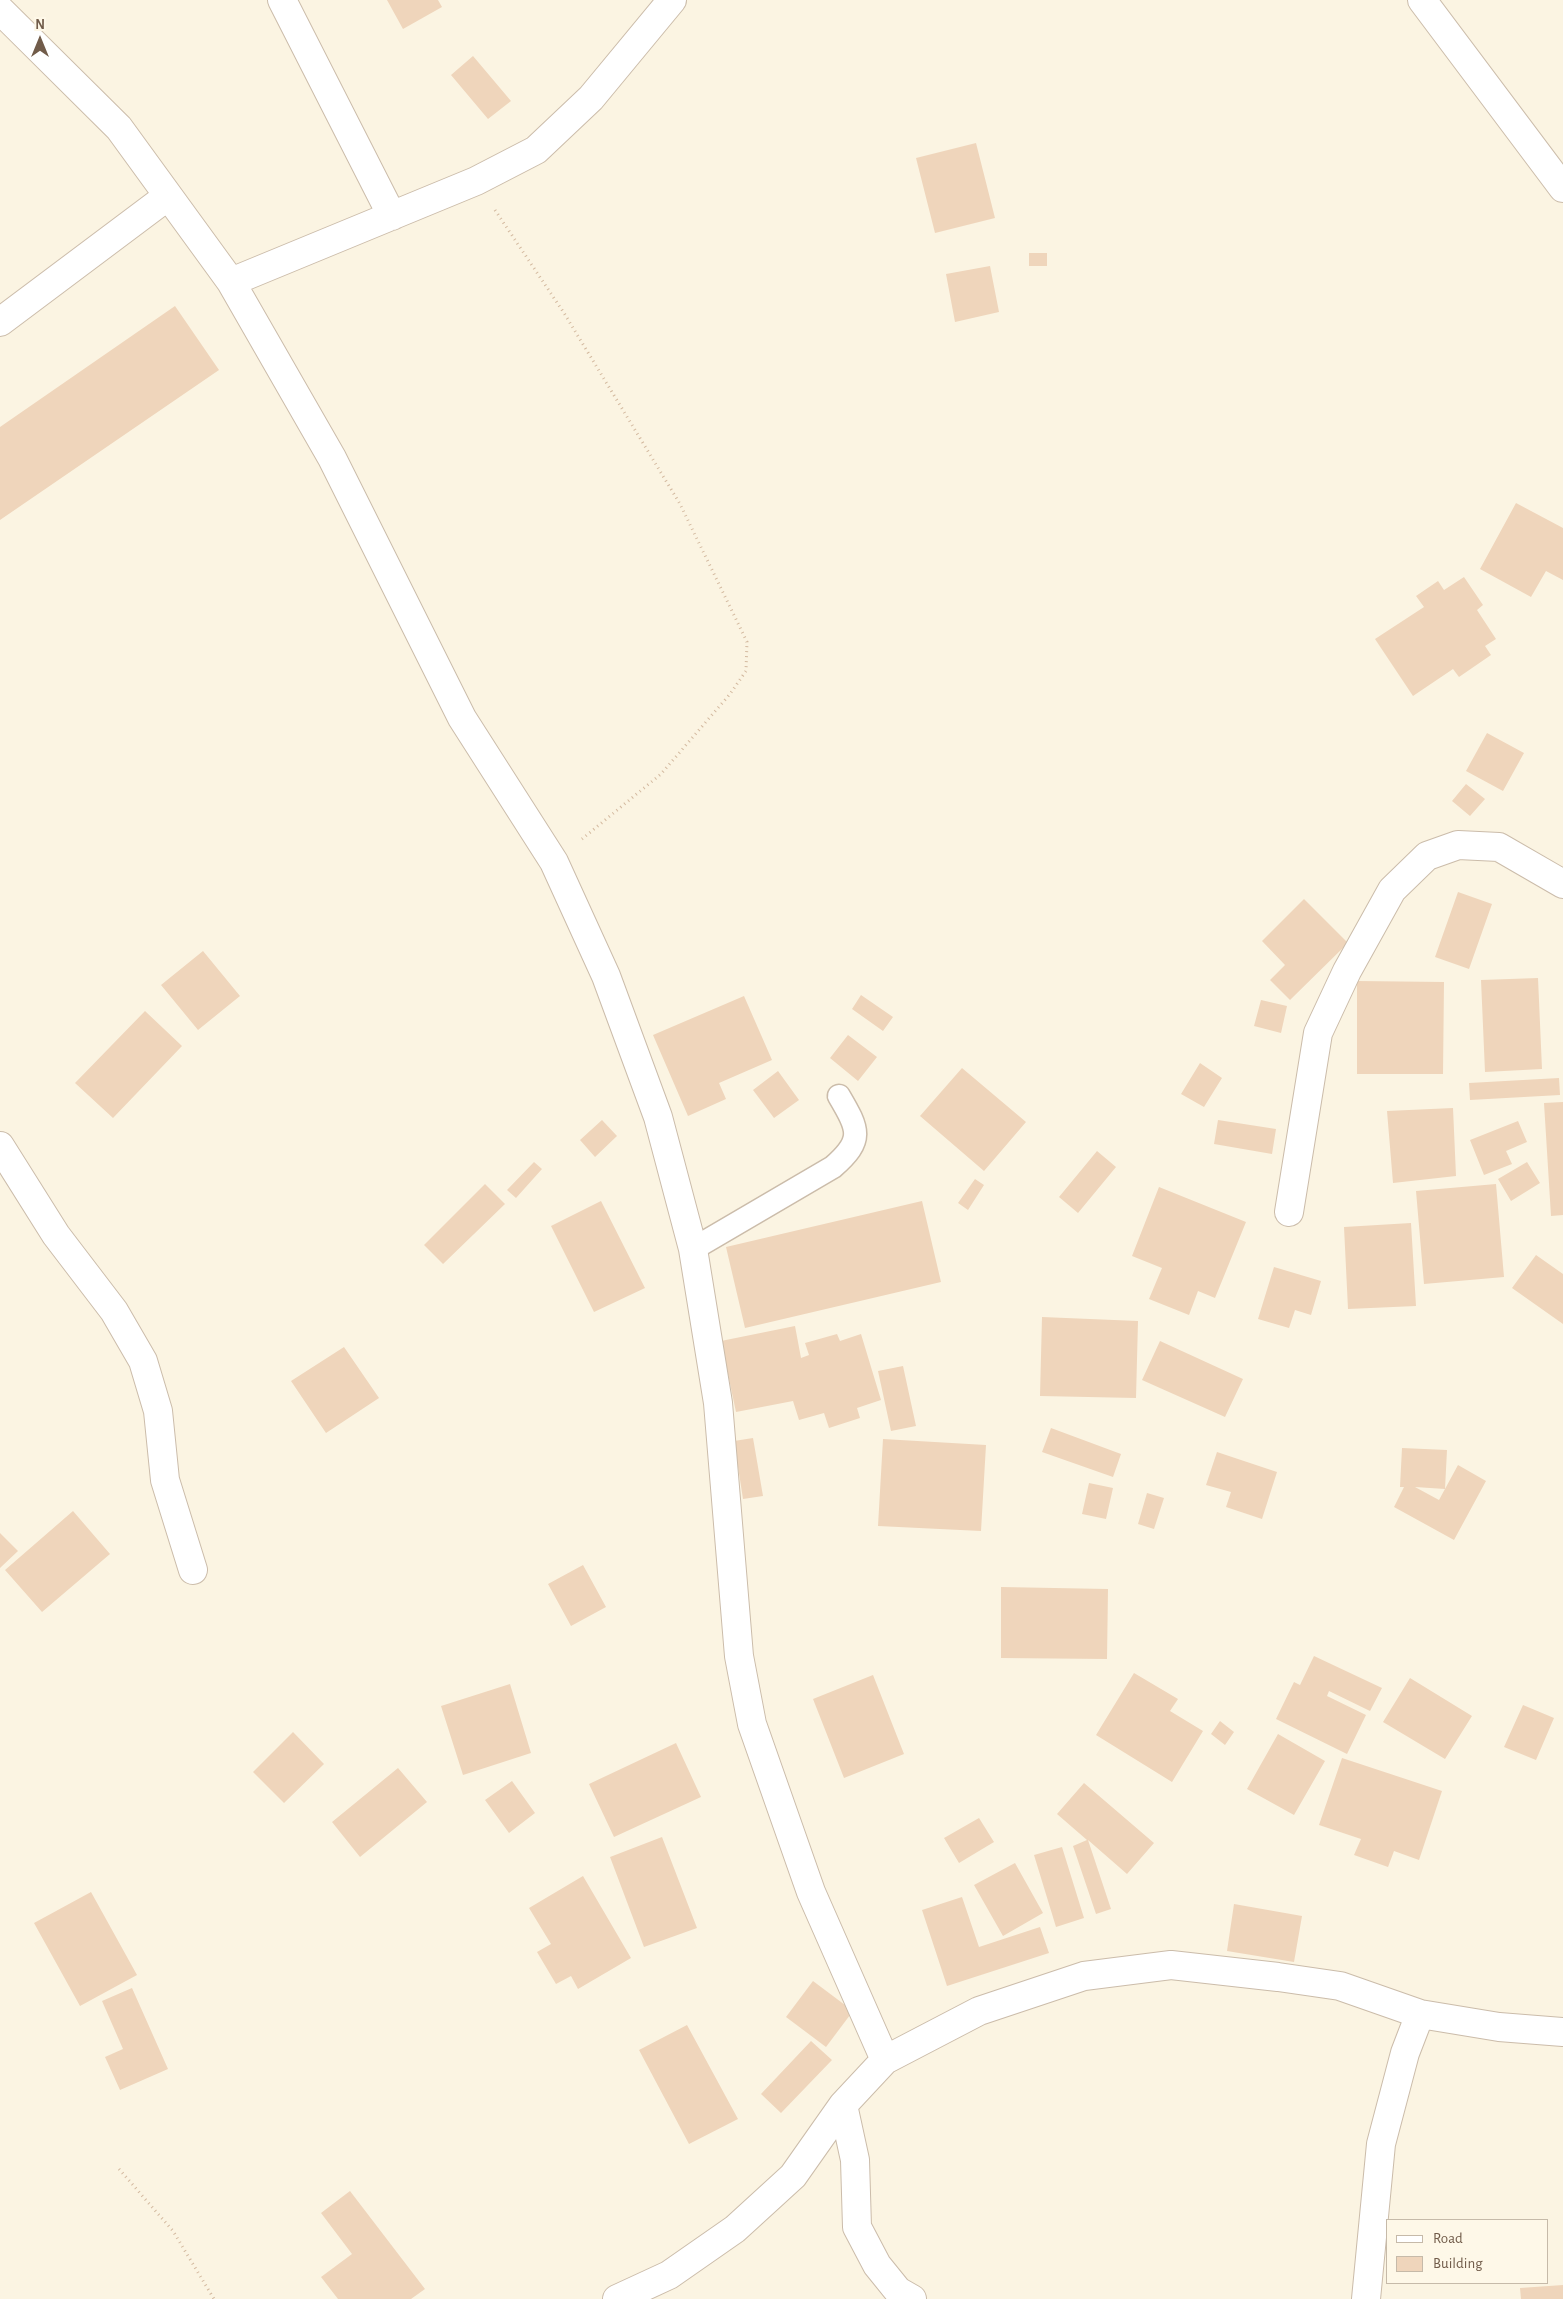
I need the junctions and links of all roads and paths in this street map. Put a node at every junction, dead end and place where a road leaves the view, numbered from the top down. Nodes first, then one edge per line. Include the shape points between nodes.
1 (282, 0) edge
2 (672, 0) edge
3 (1422, 0) edge
4 (0, 10) edge
5 (476, 181) junction
6 (1563, 188) edge
7 (168, 196) junction
8 (392, 216) junction
9 (231, 282) junction
10 (0, 322) edge
11 (554, 862) junction
12 (1563, 884) edge
13 (839, 1096) dead end
14 (0, 1146) edge
15 (1289, 1212) dead end
16 (693, 1249) junction
17 (193, 1570) dead end
18 (1420, 2014) junction
19 (1563, 2032) edge
20 (885, 2060) junction
21 (843, 2105) junction
22 (119, 2169) dead end
23 (214, 2299) edge
24 (617, 2299) edge
25 (912, 2299) edge
26 (1366, 2299) edge

1 - 8 street
2 - 5 street via 591,98 536,150
3 - 6 street
4 - 7 street via 119,128
5 - 8 street
5 - 11 path via 564,313 680,504 747,642 746,671 674,760
7 - 9 street
7 - 10 street
8 - 9 street
9 - 11 street via 332,458 462,718
11 - 16 street via 606,976 654,1108
12 - 15 street via 1499,847 1458,845 1426,856 1392,890 1347,971 1318,1033
13 - 16 lane via 853,1120 856,1139 849,1153 833,1167
14 - 17 street via 56,1235 114,1311 143,1360 158,1411 165,1480
16 - 20 street via 718,1403 739,1656 752,1724 811,1892
18 - 19 street via 1498,2027
18 - 20 street via 1340,1986 1171,1965 1084,1976 979,2011
18 - 26 street via 1404,2054 1381,2144
20 - 21 street
21 - 24 street via 793,2176 735,2229 669,2275
21 - 25 street via 854,2160 857,2227 877,2265 898,2291
22 - 23 path via 173,2231

